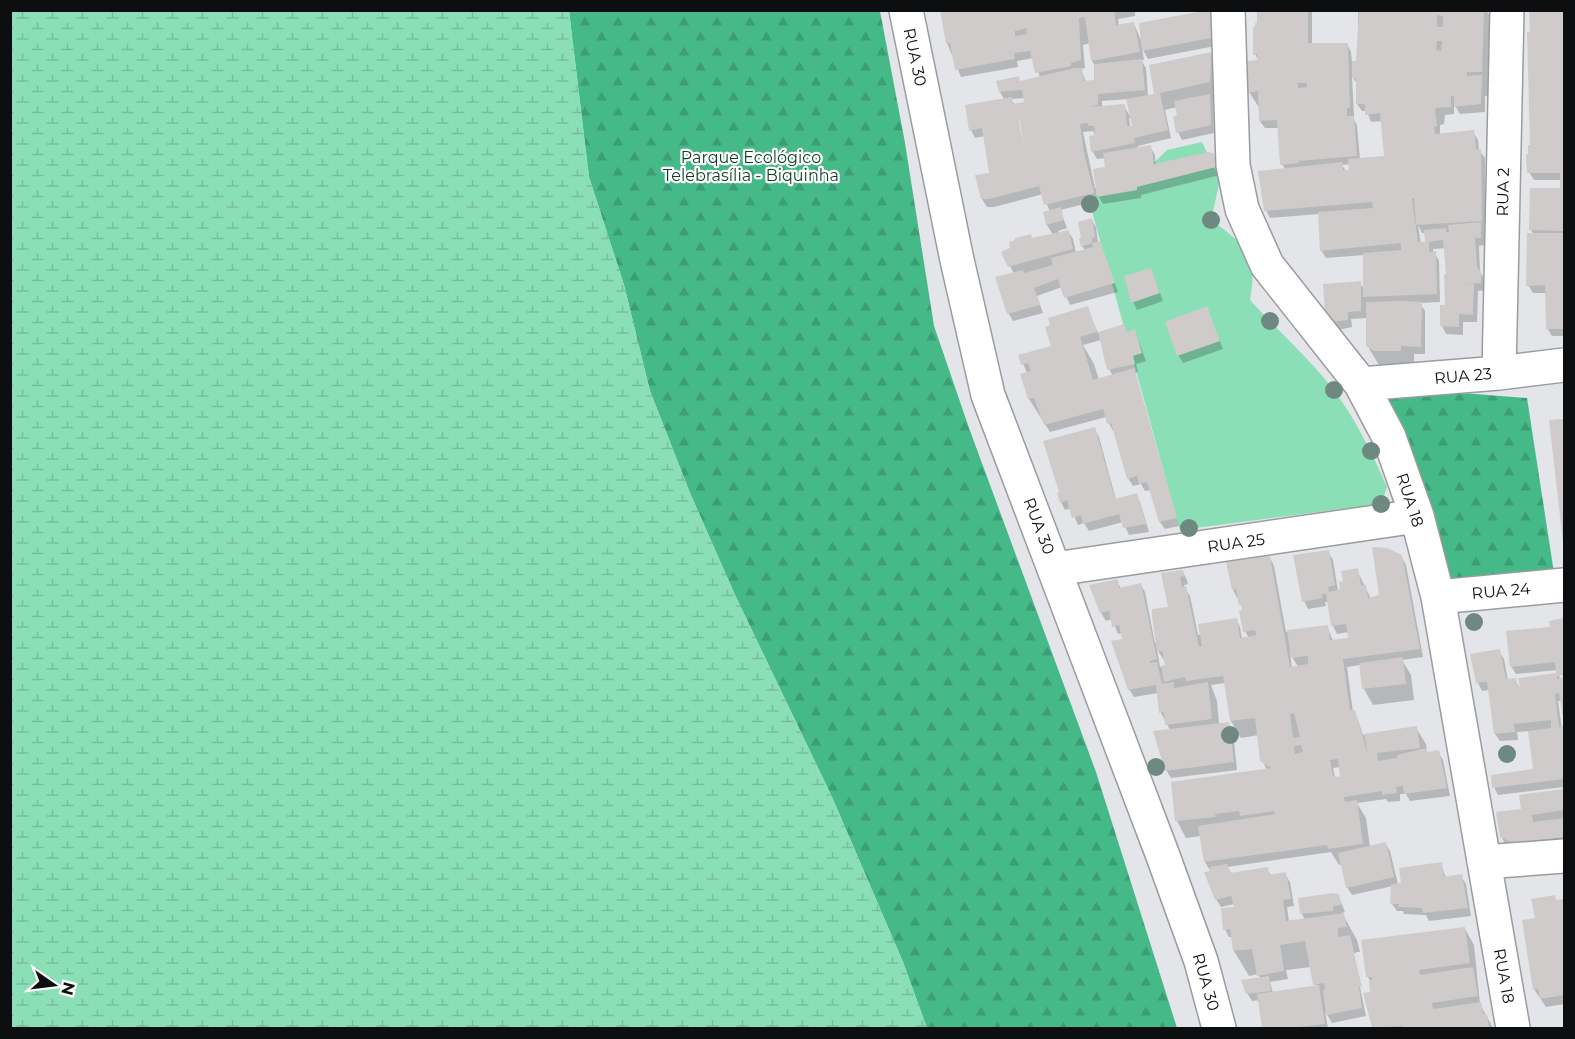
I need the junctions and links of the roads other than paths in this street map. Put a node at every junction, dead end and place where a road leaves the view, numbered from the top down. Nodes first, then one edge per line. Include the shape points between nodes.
1 (906, 10) edge
2 (1228, 10) edge
3 (1507, 10) edge
4 (1564, 365) edge
5 (1499, 373) junction
6 (1361, 384) junction
7 (1417, 516) junction
8 (1055, 569) junction
9 (1564, 585) edge
10 (1438, 597) junction
11 (1564, 856) edge
12 (1484, 862) junction
13 (1219, 1029) edge
14 (1513, 1029) edge

1 - 8 street, RUA 30 via 988,395
2 - 6 street, RUA 18 via 1233,165 1242,209 1268,265
3 - 5 street, RUA 2
4 - 5 street, RUA 23
5 - 6 street, RUA 23
6 - 7 street, RUA 18 via 1389,437
7 - 8 street, RUA 25
7 - 10 street, RUA 18
8 - 13 street, RUA 30 via 1201,961
9 - 10 street, RUA 24
10 - 12 street, RUA 18
11 - 12 street
12 - 14 street, RUA 18

